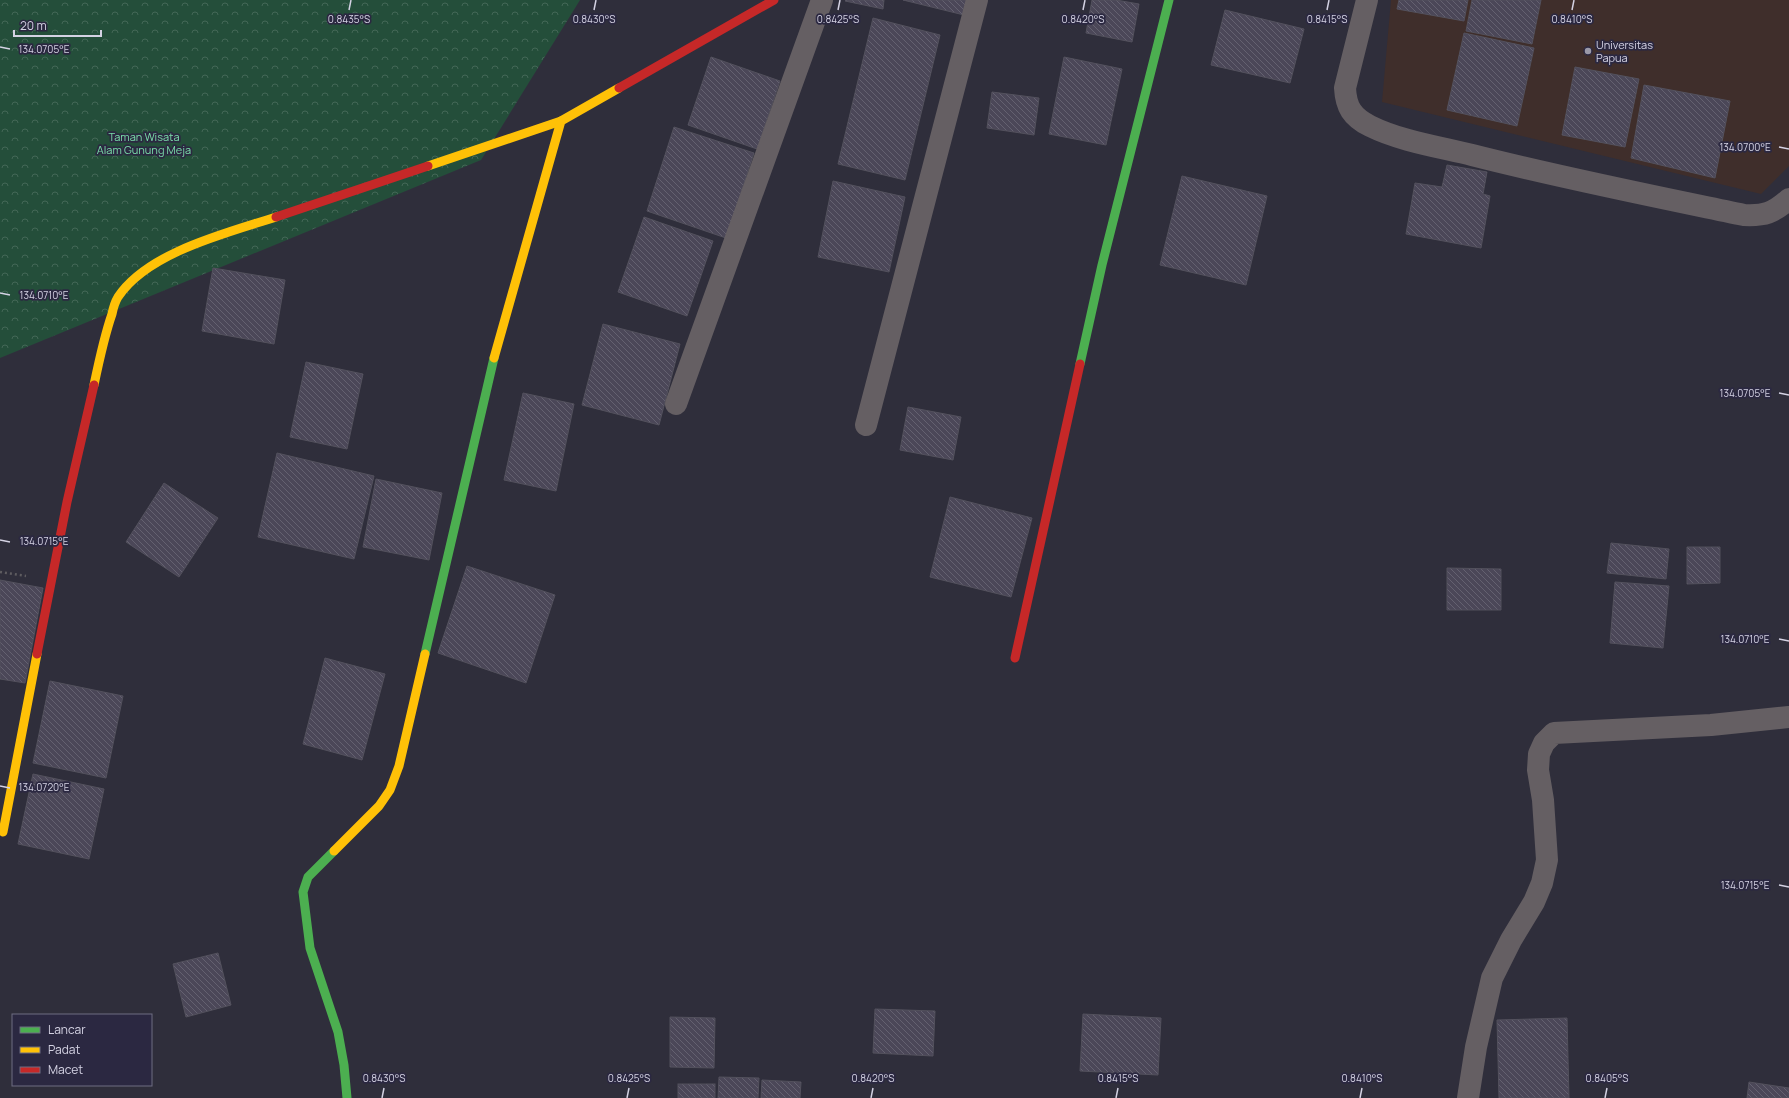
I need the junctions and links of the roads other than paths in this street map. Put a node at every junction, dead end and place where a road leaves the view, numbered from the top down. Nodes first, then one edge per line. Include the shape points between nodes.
1 (774, 0) edge
2 (822, 0) edge
3 (977, 0) edge
4 (1169, 0) edge
5 (1367, 0) edge
6 (561, 121) junction
7 (1789, 199) edge
8 (676, 404) dead end
9 (866, 425) dead end
10 (1015, 658) dead end
11 (1789, 718) edge
12 (3, 832) dead end
13 (347, 1098) edge
14 (1468, 1098) edge

1 - 6 street
2 - 8 street
3 - 9 street
4 - 10 street via 1102,264
5 - 7 street via 1345,88 1349,109 1370,126 1397,136 1525,168 1744,215 1760,216 1779,208
6 - 12 street via 192,245 151,266 130,282 117,298 106,331 67,502
6 - 13 street via 499,338 399,766 390,790 379,806 308,877 302,892 310,948 338,1032
11 - 14 street via 1711,726 1554,733 1544,743 1539,754 1538,770 1547,860 1542,883 1534,902 1492,978 1476,1047

